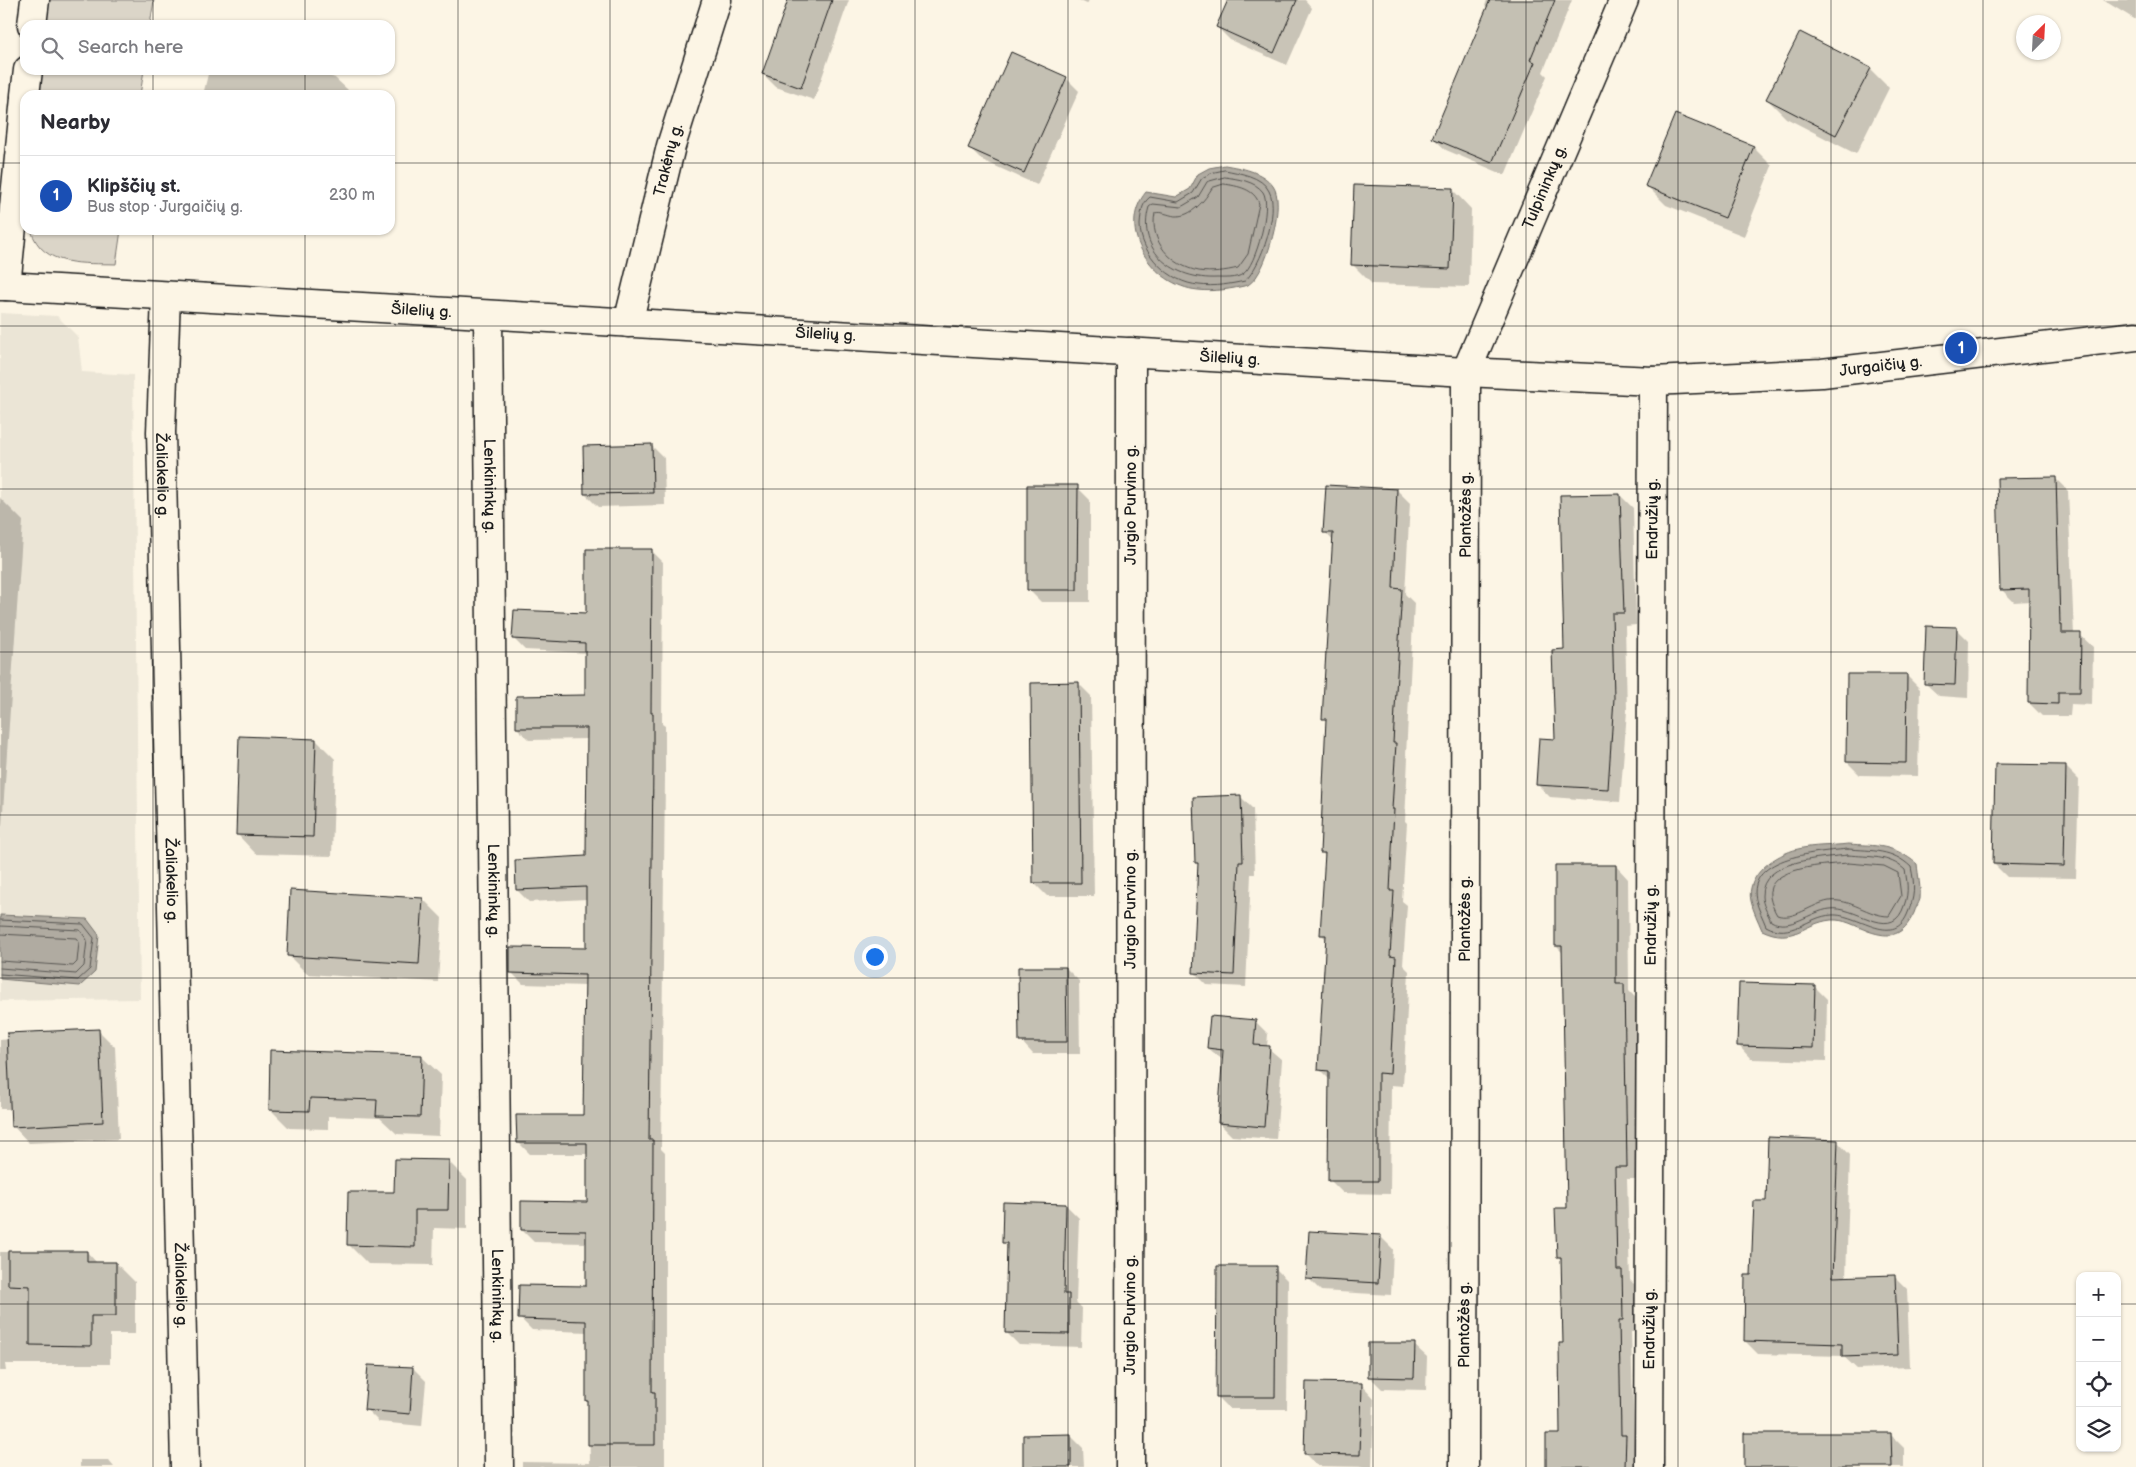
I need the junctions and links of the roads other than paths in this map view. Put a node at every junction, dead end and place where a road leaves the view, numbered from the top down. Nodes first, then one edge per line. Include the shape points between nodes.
1 (35, 0) edge
2 (717, 0) edge
3 (1624, 0) edge
4 (33, 20) edge
5 (27, 75) edge
6 (26, 90) edge
7 (20, 139) edge
8 (3, 286) edge
9 (166, 296) junction
10 (488, 315) junction
11 (628, 323) junction
12 (2136, 336) edge
13 (1131, 352) junction
14 (1466, 372) junction
15 (1653, 381) junction
16 (185, 1467) edge
17 (500, 1467) edge
18 (1130, 1467) edge
19 (1464, 1467) edge
20 (1649, 1467) edge

1 - 4 street
2 - 11 street, Trakėnų g. via 671,146
3 - 14 street, Tulpininkų g.
5 - 6 street
7 - 8 street
8 - 9 street, Šilelių g.
9 - 10 street, Šilelių g.
9 - 16 street, Žaliakelio g. via 161,432
10 - 11 street, Šilelių g.
10 - 17 street, Lenkininkų g.
11 - 13 street, Šilelių g.
12 - 15 street, Jurgaičių g. via 1822,373
13 - 14 street, Šilelių g.
13 - 18 street, Jurgio Purvino g.
14 - 15 street, Šilelių g.
14 - 19 street, Plantožės g.
15 - 20 street, Endružių g.

